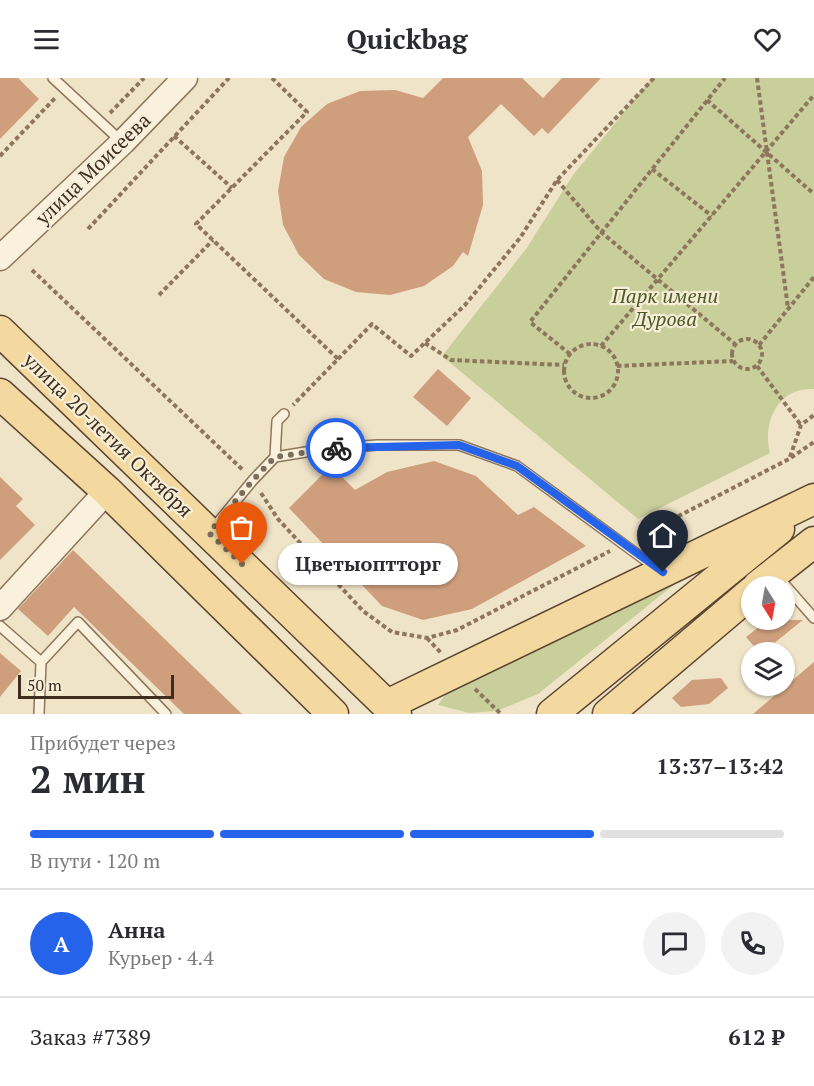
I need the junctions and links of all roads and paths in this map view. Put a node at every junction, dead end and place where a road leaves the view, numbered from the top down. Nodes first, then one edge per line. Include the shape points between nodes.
1 (53, 78) edge
2 (144, 78) edge
3 (185, 78) edge
4 (229, 78) edge
5 (272, 78) edge
6 (654, 78) edge
7 (725, 78) edge
8 (757, 78) edge
9 (64, 88) junction
10 (814, 95) edge
11 (707, 100) junction
12 (102, 122) junction
13 (174, 136) junction
14 (123, 142) junction
15 (766, 152) junction
16 (0, 156) edge
17 (652, 169) junction
18 (557, 180) junction
19 (232, 188) junction
20 (814, 194) edge
21 (712, 216) junction
22 (88, 229) dead end
23 (602, 232) junction
24 (213, 240) junction
25 (0, 258) edge
26 (32, 270) dead end
27 (814, 277) edge
28 (658, 279) junction
29 (159, 295) dead end
30 (788, 308) junction
31 (0, 331) edge
32 (425, 343) junction
33 (735, 344) junction
34 (759, 345) junction
35 (601, 346) junction
36 (570, 354) junction
37 (338, 358) junction
38 (733, 361) junction
39 (564, 365) junction
40 (617, 366) junction
41 (757, 366) junction
42 (0, 394) edge
43 (284, 414) joint
44 (814, 415) edge
45 (801, 425) junction
46 (814, 442) edge
47 (275, 457) junction
48 (789, 459) junction
49 (253, 480) junction
50 (107, 491) junction
51 (814, 500) edge
52 (209, 533) junction
53 (814, 542) edge
54 (623, 544) junction
55 (663, 572) junction
56 (771, 576) edge
57 (741, 601) edge
58 (795, 603) edge
59 (0, 608) edge
60 (814, 618) edge
61 (0, 626) edge
62 (41, 662) junction
63 (387, 711) edge
64 (39, 714) edge
65 (166, 714) edge
66 (333, 714) edge
67 (552, 714) edge
68 (608, 714) edge

1 - 9 lane
2 - 12 path
3 - 14 street, улица Моисеева
4 - 13 path
5 - 19 path via 307,112
6 - 18 path
7 - 11 path
8 - 15 path
9 - 12 lane
9 - 16 path
10 - 15 path
11 - 15 path
11 - 17 path
12 - 14 lane
13 - 19 path
13 - 22 path
14 - 25 street, улица Моисеева
15 - 20 path
15 - 21 path
15 - 30 path
17 - 21 path
17 - 23 path
18 - 23 path
18 - 32 path via 520,238 465,304
19 - 24 path via 196,224
21 - 28 path
23 - 28 path
23 - 36 path via 530,322
24 - 29 path
24 - 37 path
26 - 49 path
27 - 30 path
28 - 33 path
28 - 35 path
30 - 34 path
31 - 52 main road, улица 20-летия Октября
32 - 37 path via 411,356 372,324
32 - 39 path via 451,360
33 - 34 path via 747,339
33 - 38 path
34 - 41 path via 762,357
35 - 36 path via 585,345
35 - 40 path via 609,351
36 - 39 path
37 - 43 path
38 - 40 path
38 - 41 path via 744,369
39 - 40 path via 571,390 586,398 610,390
41 - 45 path
42 - 50 main road, улица 20-летия Октября
43 - 47 lane via 278,421
44 - 45 path
45 - 48 path
46 - 48 path
47 - 49 lane
47 - 54 lane via 356,447 459,445 517,466
48 - 54 path
49 - 52 lane
49 - 54 path via 278,519 363,611 392,632 427,638 457,630
50 - 59 street
50 - 66 main road, улица 20-летия Октября
51 - 55 main road
51 - 67 main road
52 - 63 main road, улица 20-летия Октября
53 - 56 main road
54 - 55 lane
55 - 63 main road
57 - 68 main road
58 - 60 lane
61 - 62 lane
62 - 64 lane
62 - 65 lane via 78,622

